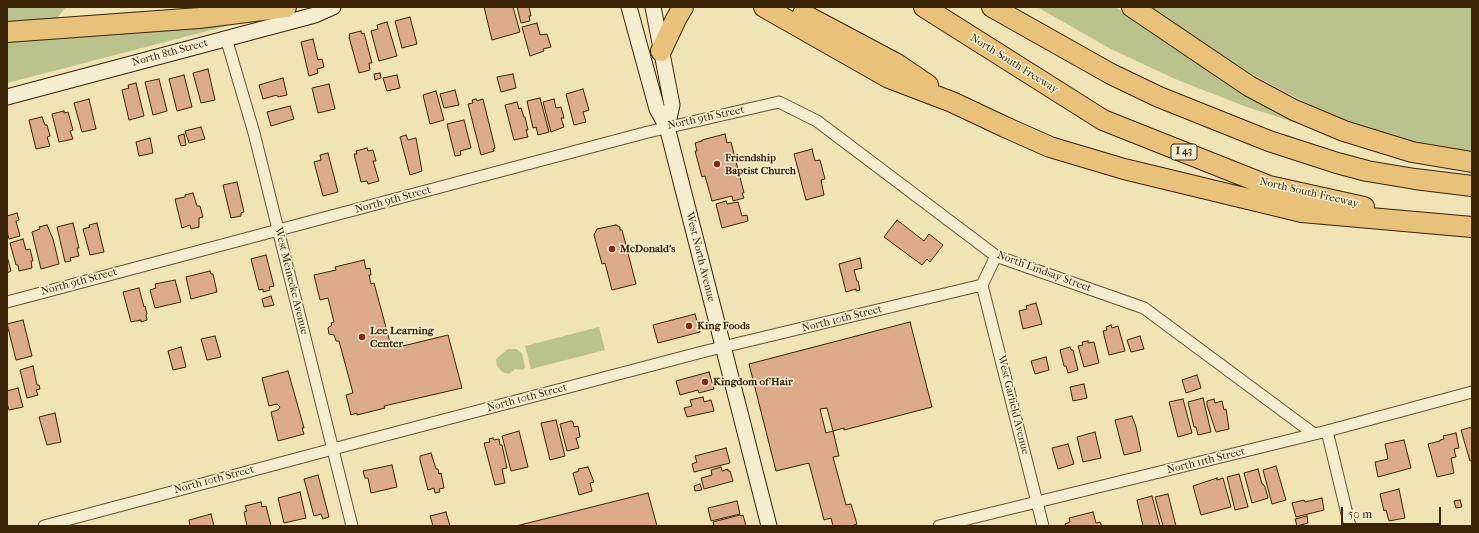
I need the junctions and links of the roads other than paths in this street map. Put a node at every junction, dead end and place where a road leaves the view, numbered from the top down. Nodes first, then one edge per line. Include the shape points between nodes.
1 (286, 7) edge
2 (333, 7) edge
3 (629, 7) edge
4 (654, 7) edge
5 (683, 7) edge
6 (764, 7) edge
7 (789, 7) edge
8 (924, 7) edge
9 (992, 7) edge
10 (1132, 7) edge
11 (7, 32) edge
12 (226, 38) junction
13 (661, 51) junction
14 (7, 97) edge
15 (780, 102) joint
16 (952, 102) junction
17 (667, 127) junction
18 (1472, 162) edge
19 (1472, 186) edge
20 (1472, 226) edge
21 (278, 229) junction
22 (996, 256) junction
23 (982, 285) junction
24 (7, 302) edge
25 (723, 348) junction
26 (1472, 392) edge
27 (1327, 431) junction
28 (1314, 434) junction
29 (333, 449) junction
30 (1037, 502) junction
31 (44, 526) edge
32 (352, 526) edge
33 (769, 526) edge
34 (939, 526) edge
35 (1043, 526) edge
36 (1350, 526) edge

1 - 11 highway via 199,18
2 - 12 main road, North 8th Street via 314,15
3 - 17 main road, West North Avenue via 657,109
4 - 13 main road, West North Avenue
5 - 13 highway
6 - 16 highway via 889,78
7 - 16 highway via 897,64
8 - 20 highway, North-South Freeway / I 43 via 1103,120 1269,186 1402,215
9 - 19 highway via 1111,74 1159,97 1262,139 1367,171
10 - 18 highway via 1249,86 1294,110 1344,131 1412,152
12 - 14 main road, North 8th Street
12 - 21 street, West Meinecke Avenue via 254,133
13 - 17 main road, West North Avenue via 672,105
15 - 17 street, North 9th Street
15 - 22 street, North Lindsay Street via 817,121
16 - 20 highway via 1050,147 1124,169 1302,212
17 - 21 street, North 9th Street
17 - 25 main road, West North Avenue
21 - 24 street, North 9th Street
21 - 29 street, West Meinecke Avenue
22 - 23 street
22 - 28 street, North Lindsay Street via 1144,308
23 - 25 street, North 10th Street
23 - 30 street, West Garfield Avenue
25 - 29 street, North 10th Street
25 - 33 main road, West North Avenue
26 - 27 street, North 11th Street
27 - 28 street, North 11th Street
27 - 36 street
28 - 30 street, North 11th Street
29 - 31 street, North 10th Street
29 - 32 street, West Meinecke Avenue
30 - 34 street, North 11th Street
30 - 35 street, West Garfield Avenue

